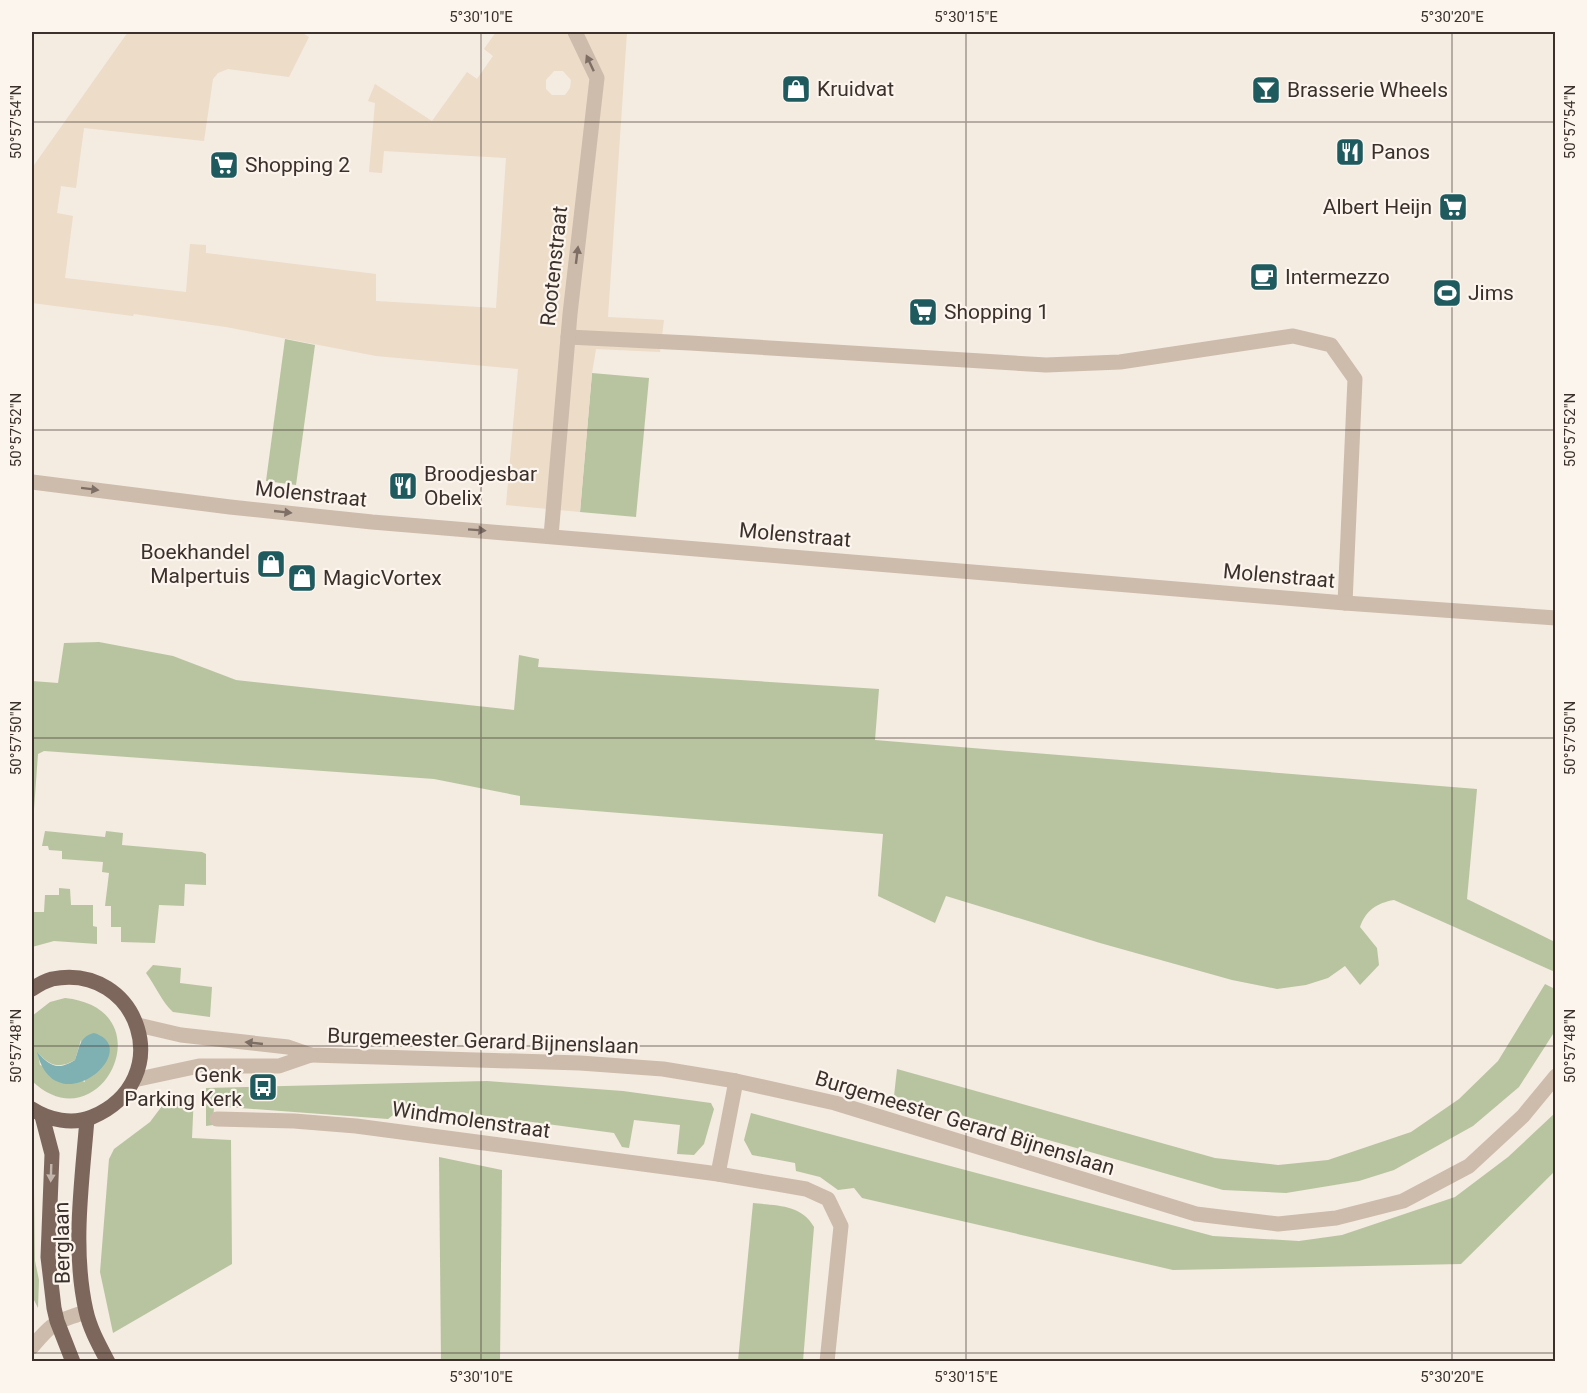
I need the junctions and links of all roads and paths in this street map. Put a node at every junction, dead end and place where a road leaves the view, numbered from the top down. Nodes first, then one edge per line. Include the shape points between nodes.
1 (575, 32) edge
2 (568, 334) junction
3 (32, 482) edge
4 (551, 536) junction
5 (1345, 603) junction
6 (1556, 618) edge
7 (32, 989) edge
8 (138, 1025) junction
9 (311, 1055) junction
10 (1556, 1076) edge
11 (134, 1080) junction
12 (736, 1081) junction
13 (37, 1112) edge
14 (87, 1119) junction
15 (217, 1119) dead end
16 (718, 1174) junction
17 (87, 1312) junction
18 (57, 1321) junction
19 (32, 1347) edge
20 (73, 1362) edge
21 (108, 1362) edge
22 (828, 1362) edge

2 -> 1 street, Rootenstraat via 597,78
2 - 4 street, Rootenstraat
2 - 5 street via 1046,365 1120,362 1293,336 1330,345 1355,379
3 -> 4 street, Molenstraat via 372,522
4 - 5 street, Molenstraat
5 - 6 street, Molenstraat
7 - 8 main road via 51,979 78,978 103,985 124,1003
9 -> 8 street, Burgemeester Gerard Bijnenslaan via 288,1047 181,1035
8 - 11 main road, Berglaan via 140,1062
9 - 11 street, Burgemeester Gerard Bijnenslaan via 279,1066 199,1066
9 - 12 street, Burgemeester Gerard Bijnenslaan via 580,1063 663,1069
10 - 12 street, Burgemeester Gerard Bijnenslaan via 1523,1116 1469,1166 1403,1201 1336,1218 1278,1224 1196,1214 835,1103
11 - 14 main road, Berglaan via 107,1111
12 - 16 street
13 - 14 main road, Berglaan via 65,1121
13 -> 18 main road, Berglaan via 52,1154 48,1257
14 - 17 main road, Berglaan via 79,1259
15 - 16 street, Windmolenstraat via 356,1125
16 - 22 street, Windmolenstraat via 806,1189 828,1199 841,1226
17 - 18 street
17 - 21 main road, Berglaan
18 - 19 street
18 - 20 main road, Berglaan

